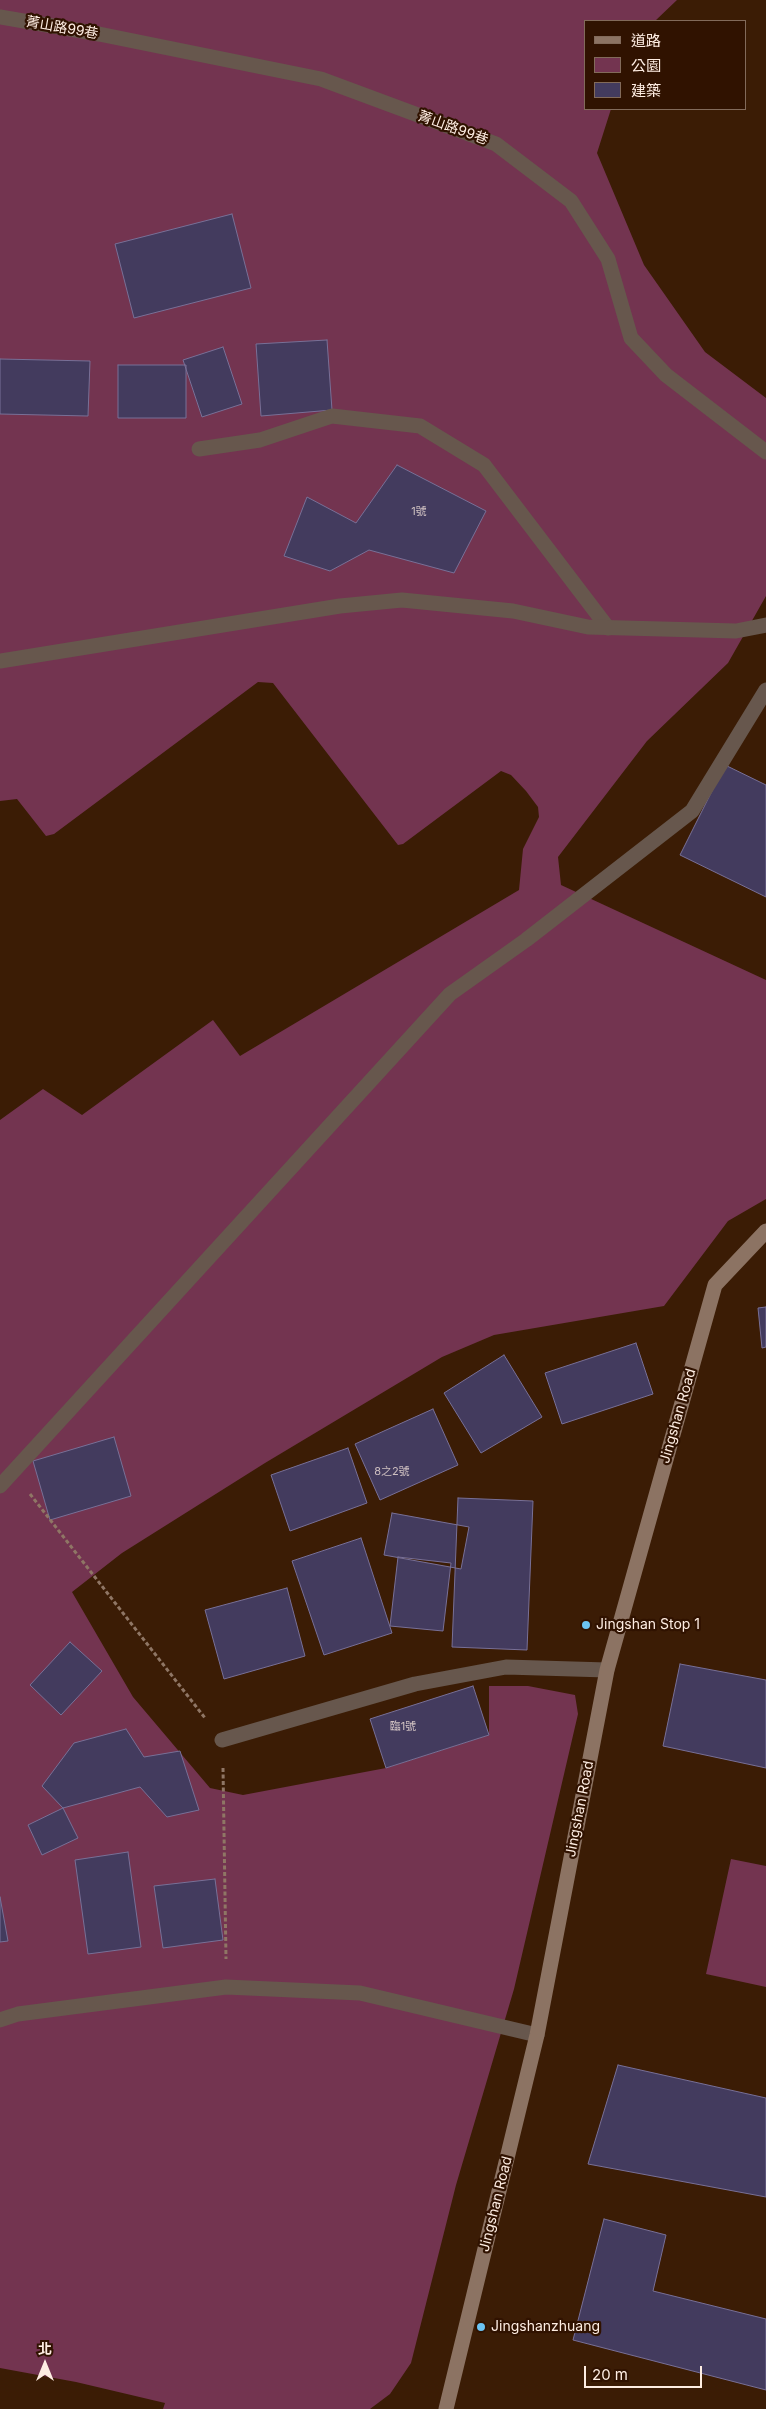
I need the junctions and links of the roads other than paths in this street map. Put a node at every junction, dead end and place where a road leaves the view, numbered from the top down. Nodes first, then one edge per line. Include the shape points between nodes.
1 (0, 17) edge
2 (198, 449) dead end
3 (766, 452) edge
4 (766, 625) edge
5 (608, 628) junction
6 (0, 661) edge
7 (766, 690) edge
8 (766, 1230) edge
9 (0, 1486) edge
10 (607, 1670) junction
11 (222, 1740) road end
12 (0, 2020) edge
13 (537, 2035) junction
14 (446, 2409) edge

1 - 3 street, 菁山路99巷 via 321,80 496,144 570,202 608,258 631,338 666,375
2 - 5 street via 260,440 332,416 420,426 484,465
4 - 5 street via 736,631
5 - 6 street via 588,627 513,611 402,600 340,606
7 - 9 street via 692,811 534,934 450,994
8 - 10 street, Jingshan Road via 715,1285
10 - 11 street via 506,1667 415,1684
10 - 13 street, Jingshan Road
12 - 13 street via 18,2014 226,1987 360,1993
13 - 14 street, Jingshan Road

